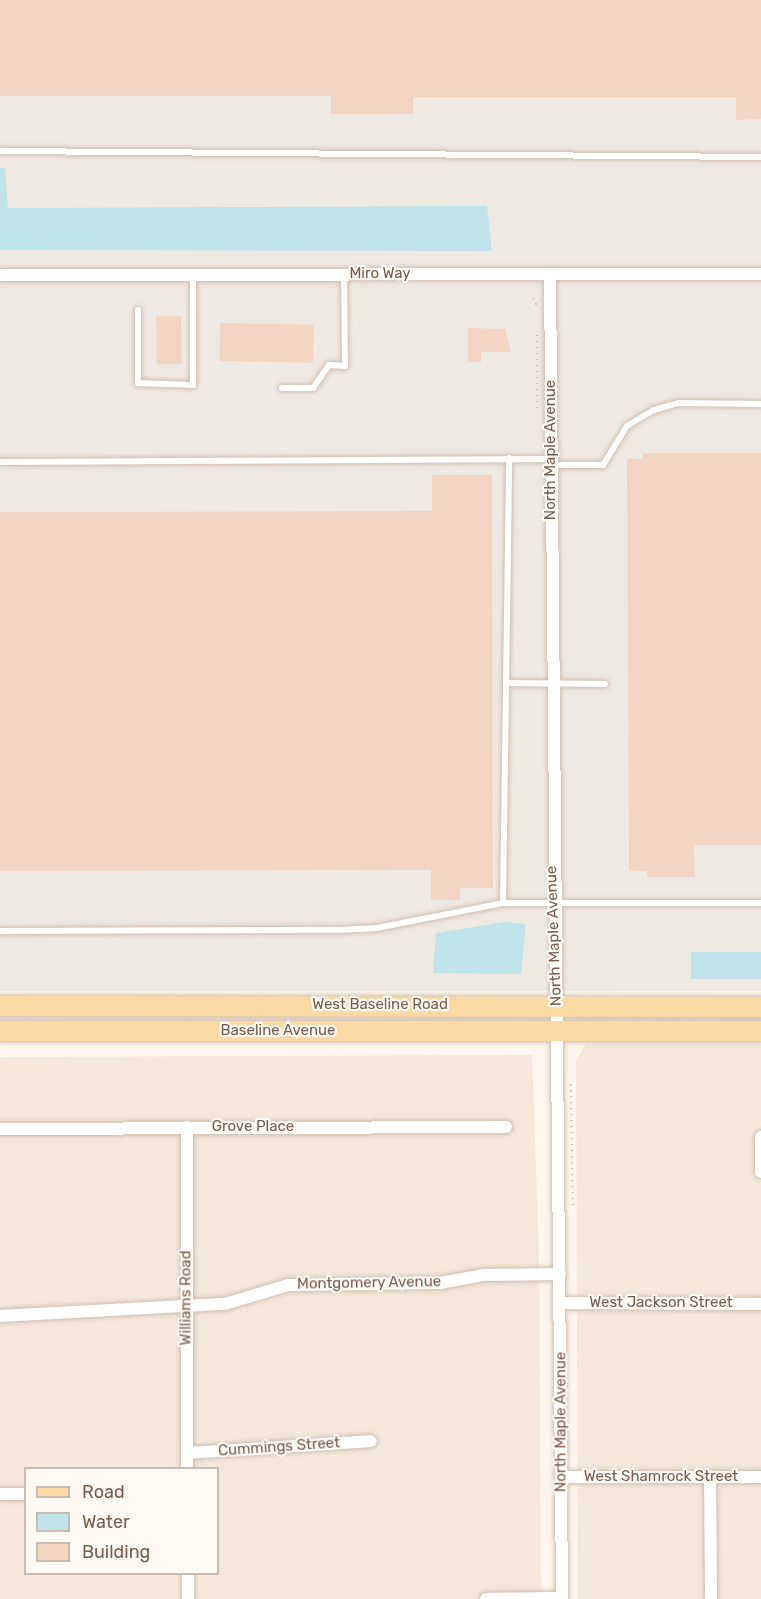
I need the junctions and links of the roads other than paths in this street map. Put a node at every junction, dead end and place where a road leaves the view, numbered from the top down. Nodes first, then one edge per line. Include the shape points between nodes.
1 (0, 151) edge
2 (761, 157) edge
3 (344, 274) junction
4 (550, 274) junction
5 (761, 274) edge
6 (0, 275) edge
7 (193, 275) junction
8 (138, 310) dead end
9 (282, 388) dead end
10 (761, 404) edge
11 (509, 458) junction
12 (0, 462) edge
13 (551, 462) junction
14 (506, 682) junction
15 (551, 683) junction
16 (605, 684) dead end
17 (503, 903) junction
18 (761, 903) edge
19 (555, 904) junction
20 (0, 932) edge
21 (0, 1006) edge
22 (556, 1006) junction
23 (761, 1006) edge
24 (0, 1031) edge
25 (557, 1031) junction
26 (761, 1031) edge
27 (187, 1127) junction
28 (506, 1127) dead end
29 (0, 1129) edge
30 (761, 1137) edge
31 (761, 1172) edge
32 (560, 1274) junction
33 (561, 1303) junction
34 (761, 1304) edge
35 (185, 1305) junction
36 (0, 1316) edge
37 (371, 1442) dead end
38 (187, 1453) junction
39 (187, 1467) edge
40 (710, 1476) junction
41 (561, 1477) junction
42 (761, 1477) edge
43 (0, 1494) edge
44 (24, 1494) edge
45 (188, 1575) edge
46 (188, 1599) edge
47 (486, 1599) edge
48 (562, 1599) edge
49 (711, 1599) edge

1 - 2 lane
3 - 4 street, Miro Way
3 - 7 street, Miro Way
3 - 9 lane via 345,366 329,365 313,388
4 - 5 street, Miro Way
4 - 13 street, North Maple Avenue
6 - 7 street, Miro Way
7 - 8 lane via 193,385 138,383
10 - 13 lane via 679,403 654,410 627,426 603,465
11 - 12 lane
11 - 13 lane
11 - 14 lane
13 - 15 street, North Maple Avenue
14 - 15 lane
14 - 17 lane
15 - 16 lane
15 - 19 street, North Maple Avenue
17 - 19 lane
17 - 20 lane via 377,928
18 - 19 lane
19 - 22 street, North Maple Avenue
21 - 22 main road, West Baseline Road
22 - 23 main road, West Baseline Road
22 - 25 street, North Maple Avenue
24 - 25 main road, Baseline Avenue
25 - 26 main road
25 - 32 street, North Maple Avenue
27 - 28 street, Grove Place
27 - 29 street, Grove Place
27 - 35 street, Williams Road
30 - 31 street
32 - 33 street, North Maple Avenue
32 - 35 street, Montgomery Avenue via 484,1275 440,1283 288,1285 225,1304
33 - 34 street, West Jackson Street
33 - 41 street, North Maple Avenue
35 - 36 street, Montgomery Avenue
35 - 38 street, Williams Road
37 - 38 street, Cummings Street
38 - 39 street, Williams Road
40 - 41 street, West Shamrock Street
40 - 42 street, West Shamrock Street
40 - 49 street
41 - 48 street, North Maple Avenue
43 - 44 street
45 - 46 street
47 - 48 street

